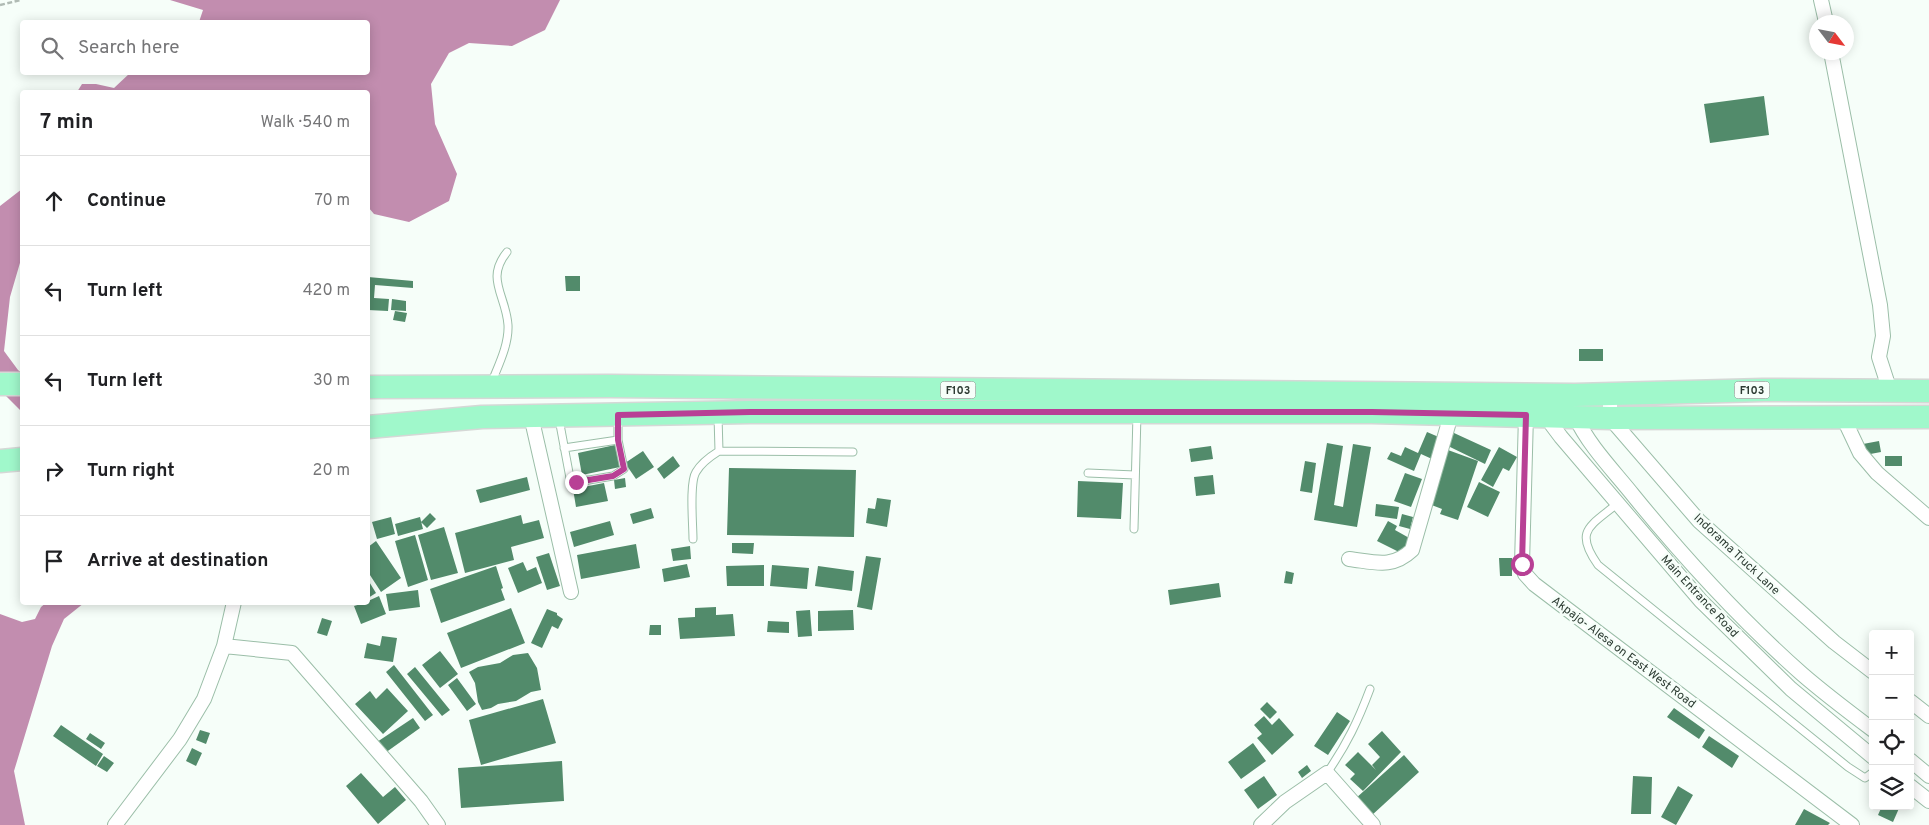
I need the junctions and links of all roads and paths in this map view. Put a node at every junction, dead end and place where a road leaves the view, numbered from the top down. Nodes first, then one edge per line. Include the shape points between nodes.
1 (21, 0) edge
2 (1821, 0) edge
3 (0, 5) edge
4 (1824, 15) edge
5 (1833, 60) edge
6 (506, 252) dead end
7 (0, 384) edge
8 (20, 384) edge
9 (490, 386) junction
10 (370, 387) edge
11 (1890, 390) junction
12 (1929, 391) edge
13 (1610, 394) junction
14 (1575, 406) junction
15 (717, 413) junction
16 (1137, 413) junction
17 (558, 415) junction
18 (618, 415) junction
19 (1451, 415) junction
20 (1526, 415) junction
21 (1549, 415) junction
22 (531, 416) junction
23 (1843, 417) junction
24 (1929, 417) edge
25 (1610, 418) junction
26 (370, 427) edge
27 (618, 440) junction
28 (564, 448) junction
29 (719, 451) junction
30 (853, 452) dead end
31 (1088, 473) dead end
32 (1136, 475) junction
33 (1618, 503) junction
34 (1929, 518) edge
35 (1134, 529) dead end
36 (693, 539) dead end
37 (1349, 559) dead end
38 (571, 592) dead end
39 (233, 605) edge
40 (224, 646) junction
41 (1869, 669) edge
42 (1370, 688) dead end
43 (1914, 704) edge
44 (1929, 716) edge
45 (1869, 727) edge
46 (1869, 754) edge
47 (1914, 763) edge
48 (1328, 773) junction
49 (1869, 775) edge
50 (1929, 776) edge
51 (1914, 789) edge
52 (1929, 800) edge
53 (1850, 824) edge
54 (114, 825) edge
55 (438, 825) edge
56 (1261, 825) edge
57 (1373, 825) edge

1 - 3 path
2 - 4 street
5 - 11 street via 1880,306 1882,336 1879,357
6 - 9 lane via 496,270 508,324 507,338
7 - 8 main road
9 - 10 main road, F103
9 - 14 main road, F103
11 - 12 main road, F103
11 - 13 main road, F103
13 - 14 main road, F103
13 - 25 street
14 - 21 main road, F103
14 - 25 main road, F103
14 - 45 street via 1581,430 1716,591 1802,674
15 - 16 main road, F103
15 - 18 main road, F103
15 - 29 lane
16 - 19 main road, F103
16 - 32 lane
17 - 18 main road, F103
17 - 22 main road, F103
17 - 28 lane
18 - 27 lane
19 - 20 main road, F103
19 - 37 street via 1412,550 1402,560 1383,564
20 - 21 main road, F103
20 - 53 street, Akpajo- Alesa on East West Road via 1522,542 1525,574
21 - 33 street, Main Entrance Road via 1560,437
22 - 26 main road, F103
22 - 38 street
23 - 24 main road, F103
23 - 25 main road, F103
23 - 34 street via 1860,453 1877,473
25 - 41 street, Indorama Truck Lane via 1699,521 1834,642
27 - 28 lane
27 - 28 lane via 624,469 613,476 576,482 570,478
29 - 30 lane
29 - 36 lane via 695,473
31 - 32 lane
32 - 35 lane
33 - 46 street, Main Entrance Road via 1701,601 1791,688
33 - 49 lane via 1588,528 1584,540 1598,565 1848,767 1865,778
39 - 40 street
40 - 54 street via 200,708
40 - 55 street via 292,652
42 - 48 lane via 1346,746
43 - 44 street
47 - 50 street
48 - 56 street via 1285,802
48 - 57 street
51 - 52 street

